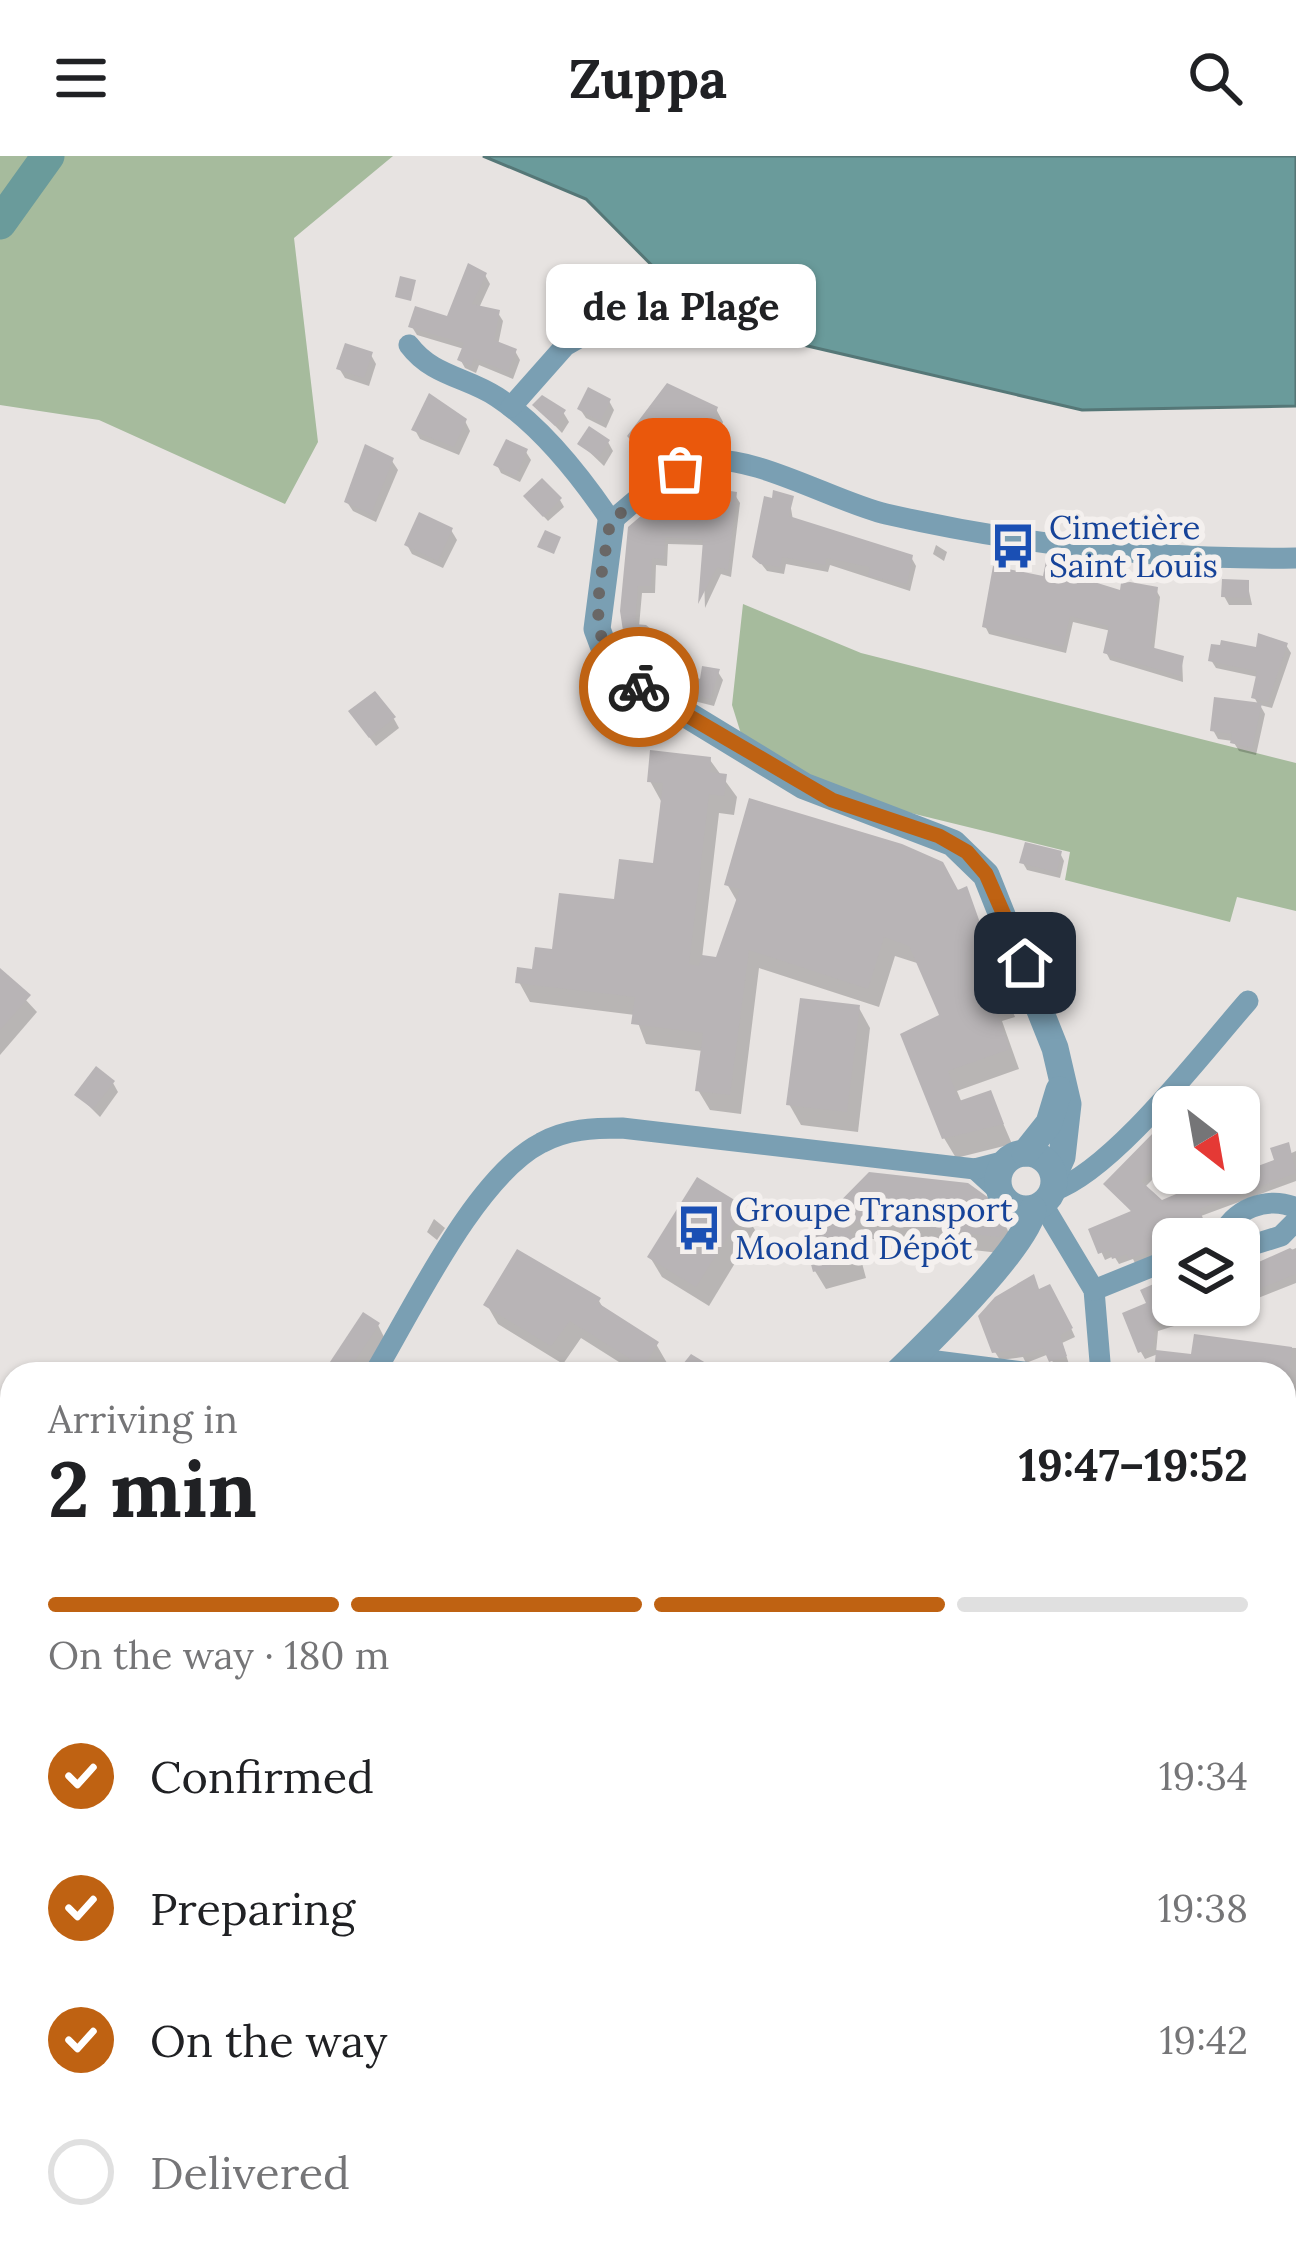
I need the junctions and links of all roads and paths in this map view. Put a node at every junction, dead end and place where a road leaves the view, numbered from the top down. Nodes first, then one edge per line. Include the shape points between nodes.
1 (586, 334) dead end
2 (410, 345) dead end
3 (511, 407) junction
4 (610, 521) junction
5 (1296, 558) edge
6 (1248, 1001) dead end
7 (1062, 1080) junction
8 (1016, 1157) junction
9 (975, 1169) junction
10 (1032, 1196) junction
11 (1296, 1208) edge
12 (1234, 1218) edge
13 (1296, 1221) edge
14 (1260, 1242) edge
15 (1152, 1267) edge
16 (1094, 1290) junction
17 (947, 1320) junction
18 (381, 1362) edge
19 (909, 1362) edge
20 (961, 1362) edge
21 (1101, 1362) edge

1 - 3 street via 565,346
2 - 3 street via 438,371
3 - 4 street
4 - 5 street via 680,469 724,460 883,514 1114,554
4 - 7 street via 597,629 612,669 804,786 967,852 986,874 1025,963
6 - 10 street via 1140,1122 1071,1185
7 - 8 street via 1049,1123
7 - 10 street via 1066,1129
8 - 9 street
8 - 10 street
8 - 10 street via 1043,1159
9 - 10 street
9 - 18 street via 622,1128 542,1142 509,1163 481,1198
10 - 16 street
10 - 17 street via 1022,1241
11 - 12 street via 1277,1202
13 - 14 street
15 - 16 street
16 - 21 street
17 - 19 street
17 - 20 street

